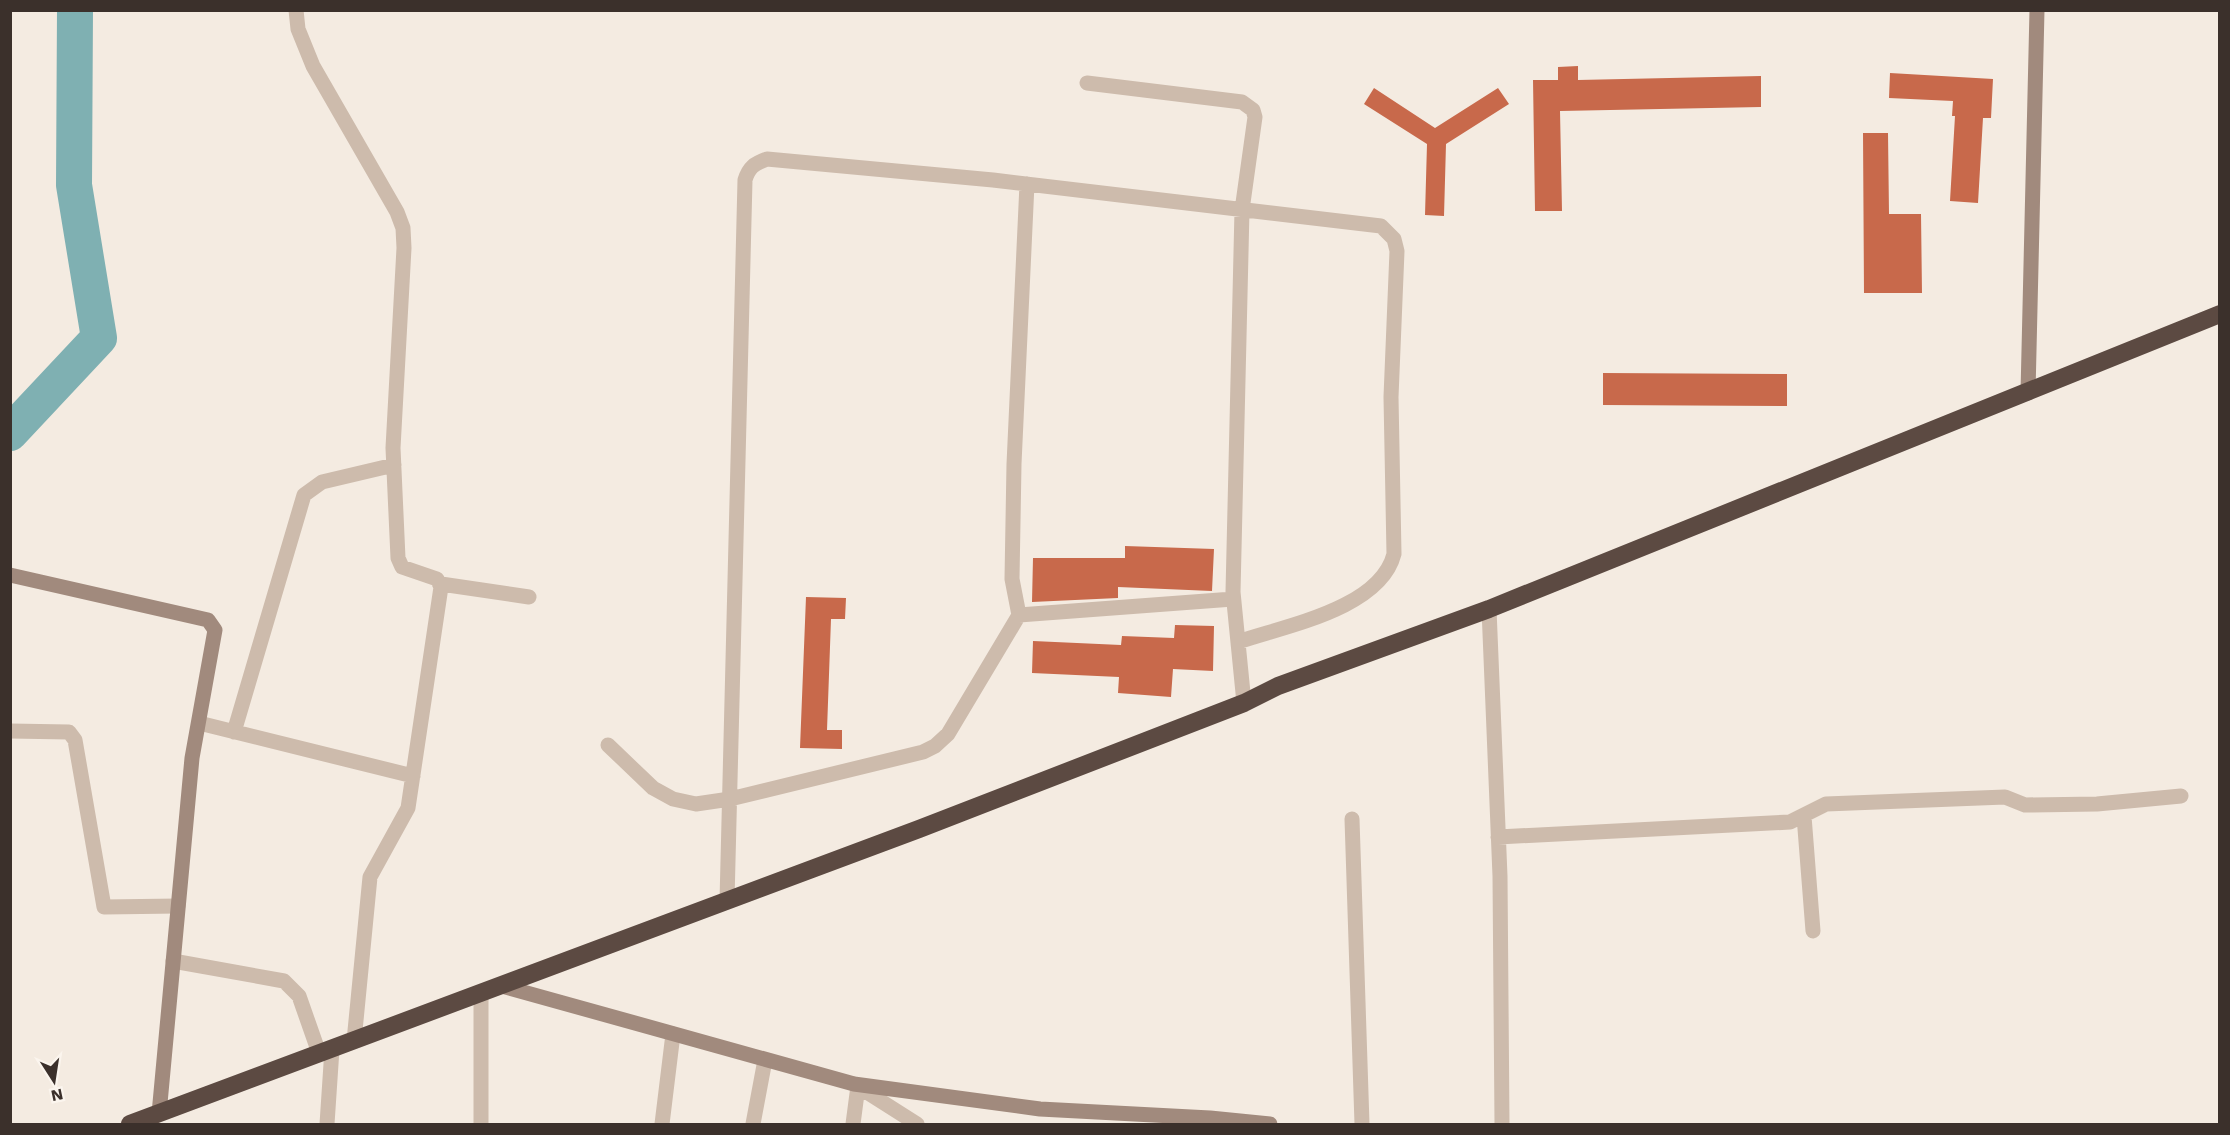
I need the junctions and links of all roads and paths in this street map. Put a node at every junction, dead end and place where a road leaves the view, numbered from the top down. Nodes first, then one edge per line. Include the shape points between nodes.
1 (296, 10) edge
2 (2037, 10) edge
3 (1087, 83) dead end
4 (1027, 184) junction
5 (1242, 210) junction
6 (2220, 314) edge
7 (2028, 393) junction
8 (394, 465) junction
9 (10, 575) edge
10 (441, 584) junction
11 (529, 597) dead end
12 (1233, 599) junction
13 (1489, 609) junction
14 (1018, 615) junction
15 (1238, 642) junction
16 (1244, 703) junction
17 (199, 723) junction
18 (10, 731) edge
19 (234, 732) junction
20 (608, 745) dead end
21 (413, 776) junction
22 (2181, 796) dead end
23 (730, 800) junction
24 (1804, 816) junction
25 (1352, 819) dead end
26 (1498, 837) junction
27 (727, 901) junction
28 (178, 906) junction
29 (1813, 931) dead end
30 (173, 961) junction
31 (502, 986) junction
32 (481, 994) junction
33 (673, 1034) junction
34 (354, 1041) junction
35 (325, 1051) junction
36 (765, 1060) junction
37 (856, 1085) junction
38 (159, 1114) junction
39 (1096, 1118) edge
40 (130, 1125) edge
41 (327, 1125) edge
42 (481, 1125) edge
43 (662, 1125) edge
44 (753, 1125) edge
45 (853, 1125) edge
46 (917, 1125) edge
47 (1270, 1125) edge
48 (1362, 1125) edge
49 (1502, 1125) edge

1 - 8 street via 298,29 313,66 403,228
2 - 7 street
3 - 5 street via 1248,104 1254,117
4 - 5 street
4 - 14 street via 1014,464 1012,579
4 - 23 street via 767,159 749,169 745,180
5 - 12 street
5 - 15 street via 1381,226 1394,239 1397,251 1391,397 1391,565 1371,590 1333,610
6 - 7 highway
7 - 13 highway
8 - 10 street via 399,562
8 - 19 street via 322,482 304,495
9 - 17 street via 208,620 215,635
10 - 11 street
10 - 21 street
12 - 14 street
12 - 15 street
13 - 16 highway via 1278,686
13 - 26 street
14 - 23 street via 956,722 935,746
15 - 16 street
16 - 27 highway
17 - 19 street
17 - 28 street
18 - 28 street via 69,732 75,740 105,907
19 - 21 street
20 - 23 street via 653,788 673,799 696,804
21 - 34 street via 403,820 370,877
22 - 24 street via 2097,804 2025,805 2005,797 1826,804
23 - 27 street
24 - 26 street via 1791,822
24 - 29 street
25 - 48 street
26 - 49 street
27 - 31 highway
28 - 30 street
30 - 35 street via 284,981 299,996
30 - 38 street
31 - 32 highway
31 - 33 street
32 - 34 highway
32 - 42 street
33 - 36 street
33 - 43 street
34 - 35 highway
35 - 38 highway
35 - 41 street
36 - 37 street
36 - 44 street
37 - 39 street
37 - 45 street
37 - 46 street
38 - 40 highway
39 - 47 street

